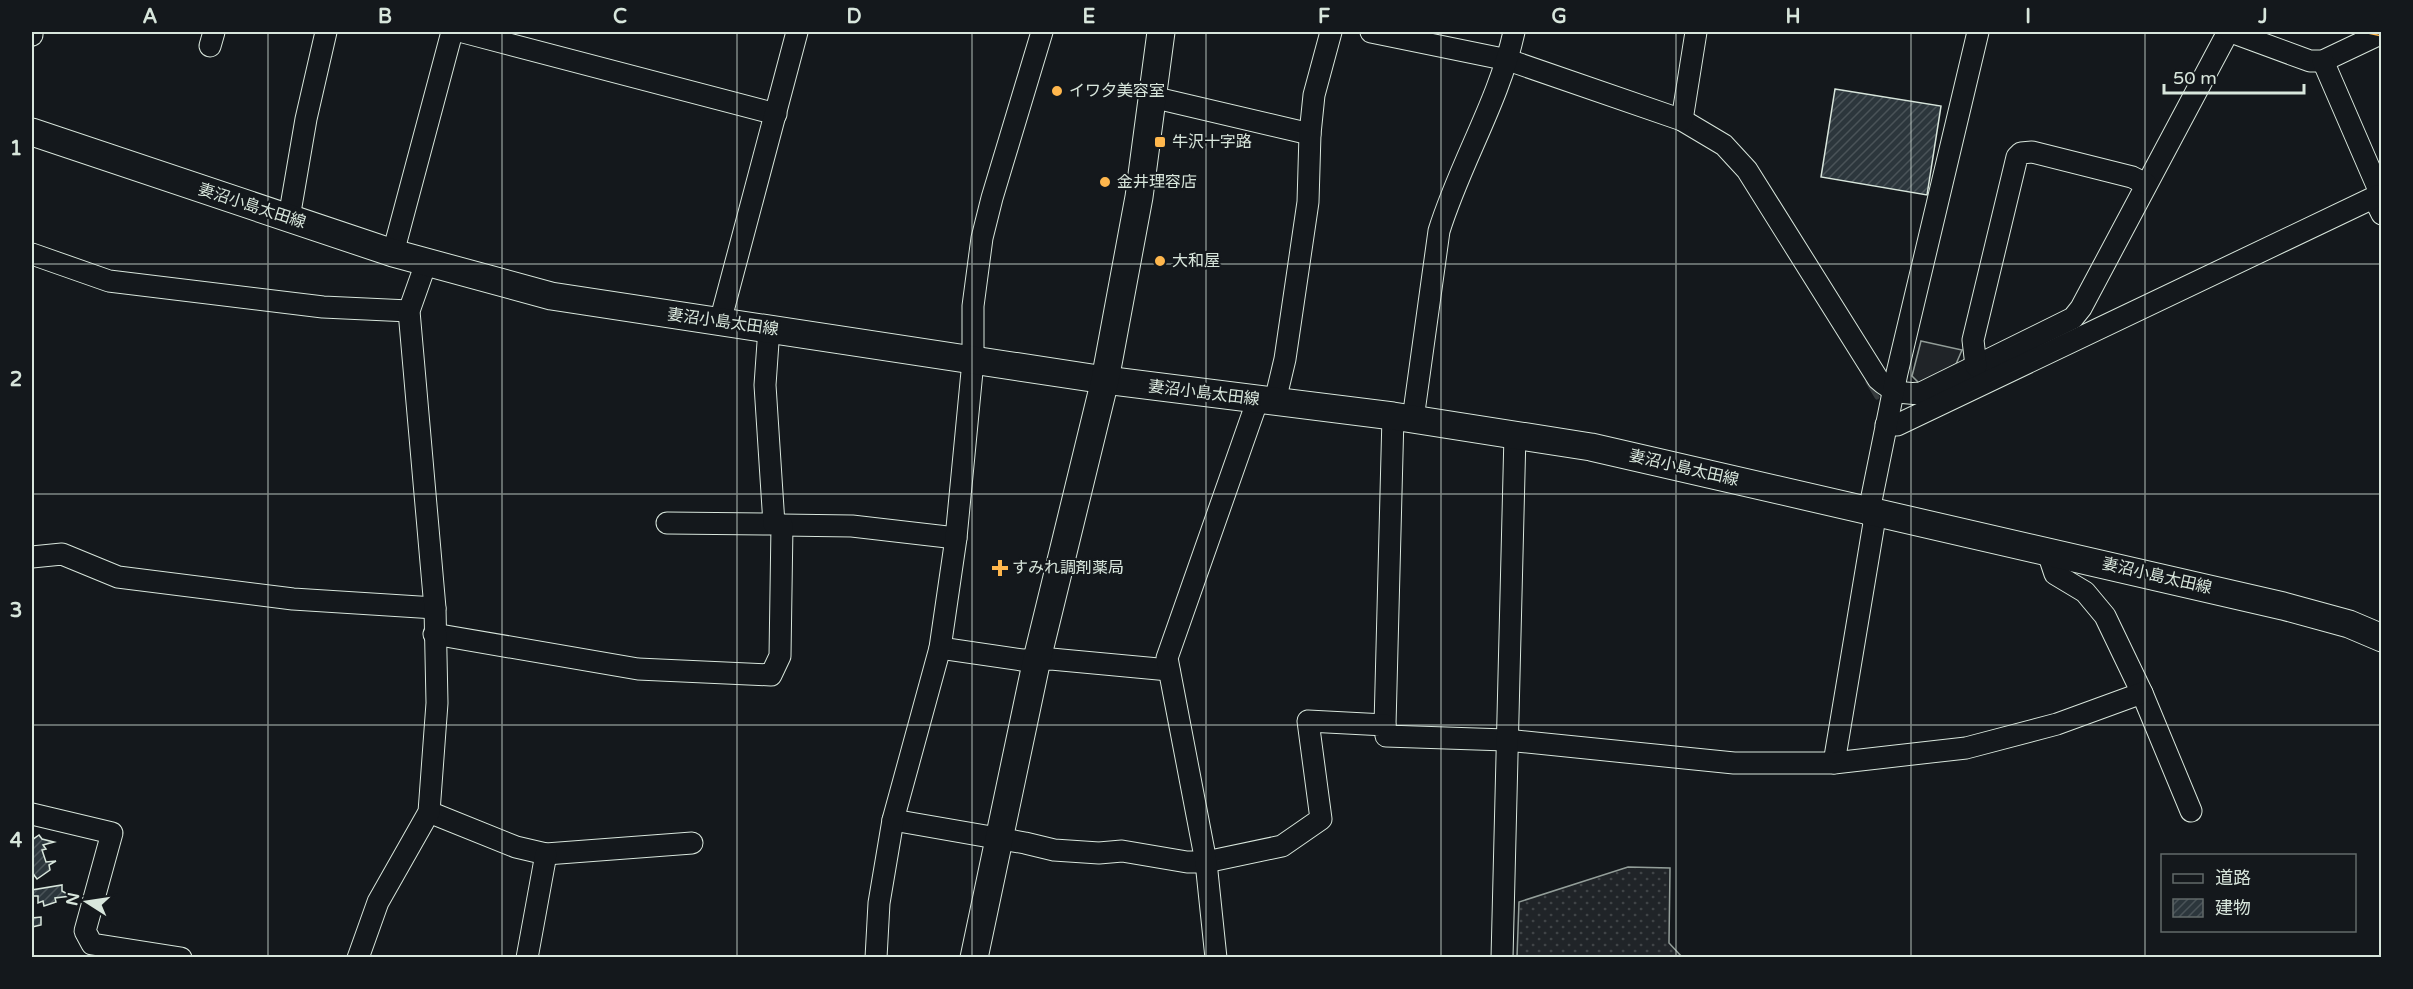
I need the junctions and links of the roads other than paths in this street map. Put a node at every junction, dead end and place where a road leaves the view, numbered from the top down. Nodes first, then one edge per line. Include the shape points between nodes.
1 (326, 32) edge
2 (452, 32) edge
3 (463, 32) edge
4 (797, 32) edge
5 (1042, 32) edge
6 (1161, 32) edge
7 (1331, 32) edge
8 (1371, 32) edge
9 (1514, 32) edge
10 (1696, 32) edge
11 (1978, 32) edge
12 (2229, 32) edge
13 (2382, 33) edge
14 (2353, 39) edge
15 (1508, 60) junction
16 (2323, 61) junction
17 (1152, 97) junction
18 (776, 114) junction
19 (1682, 120) junction
20 (32, 132) edge
21 (1310, 134) junction
22 (2146, 184) junction
23 (2379, 205) edge
24 (289, 218) junction
25 (393, 253) junction
26 (32, 254) edge
27 (426, 263) junction
28 (409, 310) junction
29 (720, 322) junction
30 (769, 328) junction
31 (973, 361) junction
32 (1976, 366) junction
33 (1105, 380) junction
34 (1893, 391) junction
35 (1267, 400) junction
36 (1403, 418) junction
37 (1886, 424) junction
38 (1515, 434) junction
39 (1869, 511) junction
40 (667, 523) dead end
41 (778, 524) junction
42 (956, 538) junction
43 (2047, 550) junction
44 (32, 556) edge
45 (435, 608) junction
46 (434, 634) junction
47 (2382, 638) edge
48 (940, 648) junction
49 (1037, 659) junction
50 (1169, 670) junction
51 (2142, 693) junction
52 (1385, 731) junction
53 (1506, 740) junction
54 (1833, 763) junction
55 (2191, 811) dead end
56 (429, 812) junction
57 (32, 814) edge
58 (893, 820) junction
59 (998, 837) junction
60 (692, 843) dead end
61 (546, 854) junction
62 (1206, 862) junction
63 (181, 957) edge
64 (358, 957) edge
65 (527, 957) edge
66 (876, 957) edge
67 (974, 957) edge
68 (1216, 957) edge
69 (1502, 957) edge

1 - 24 street
2 - 25 street
3 - 18 street
4 - 18 street
5 - 31 street via 982,238 974,306
6 - 17 main road
7 - 21 street via 1314,95
8 - 15 street
9 - 15 street
10 - 19 street
11 - 34 street
12 - 16 street via 2310,61
12 - 22 street
13 - 14 street
14 - 16 street
15 - 19 street
15 - 36 street via 1439,231
16 - 23 street via 2378,188
17 - 21 street
17 - 33 main road via 1137,208
18 - 29 street
19 - 34 street via 1736,156 1878,379
20 - 24 main road, 妻沼小島太田線
21 - 35 street via 1310,174 1287,348
22 - 32 street via 2073,318
22 - 32 street via 2032,152 2017,157 1973,340
23 - 37 street via 1897,425
24 - 25 main road, 妻沼小島太田線
25 - 27 main road, 妻沼小島太田線
26 - 28 street via 109,281 311,306
27 - 28 street
27 - 29 main road, 妻沼小島太田線 via 551,296
28 - 45 street
29 - 30 main road, 妻沼小島太田線
30 - 31 main road, 妻沼小島太田線
30 - 41 street via 765,386
31 - 33 main road, 妻沼小島太田線
31 - 42 street
32 - 34 street via 1921,393
33 - 35 main road, 妻沼小島太田線
33 - 49 main road
34 - 37 street
35 - 36 main road, 妻沼小島太田線
35 - 50 street via 1167,658
36 - 38 main road, 妻沼小島太田線
36 - 52 street
37 - 39 street
38 - 39 main road, 妻沼小島太田線 via 1591,447
38 - 53 street
39 - 43 main road, 妻沼小島太田線
39 - 54 street via 1874,523
40 - 41 street
41 - 42 street via 852,526
41 - 46 street via 780,656 771,675 638,669
42 - 48 street
43 - 47 main road, 妻沼小島太田線 via 2283,606 2349,624
43 - 51 street via 2055,574 2085,592 2105,616
44 - 45 street via 62,554 118,577 293,599
45 - 46 street
46 - 56 street via 437,703
48 - 49 street
48 - 58 street
49 - 50 street
49 - 59 main road
50 - 62 street
51 - 54 street via 2057,724 1966,748
51 - 55 street
52 - 53 street
52 - 62 street via 1308,721 1321,819 1282,846
53 - 54 street via 1734,763
53 - 69 street
56 - 61 street
56 - 64 street via 378,902
57 - 63 street via 112,833 86,931 92,944
58 - 59 street
58 - 66 street via 879,903
59 - 62 street via 1071,853 1122,851 1157,859
59 - 67 main road
60 - 61 street
61 - 65 street
62 - 68 street

